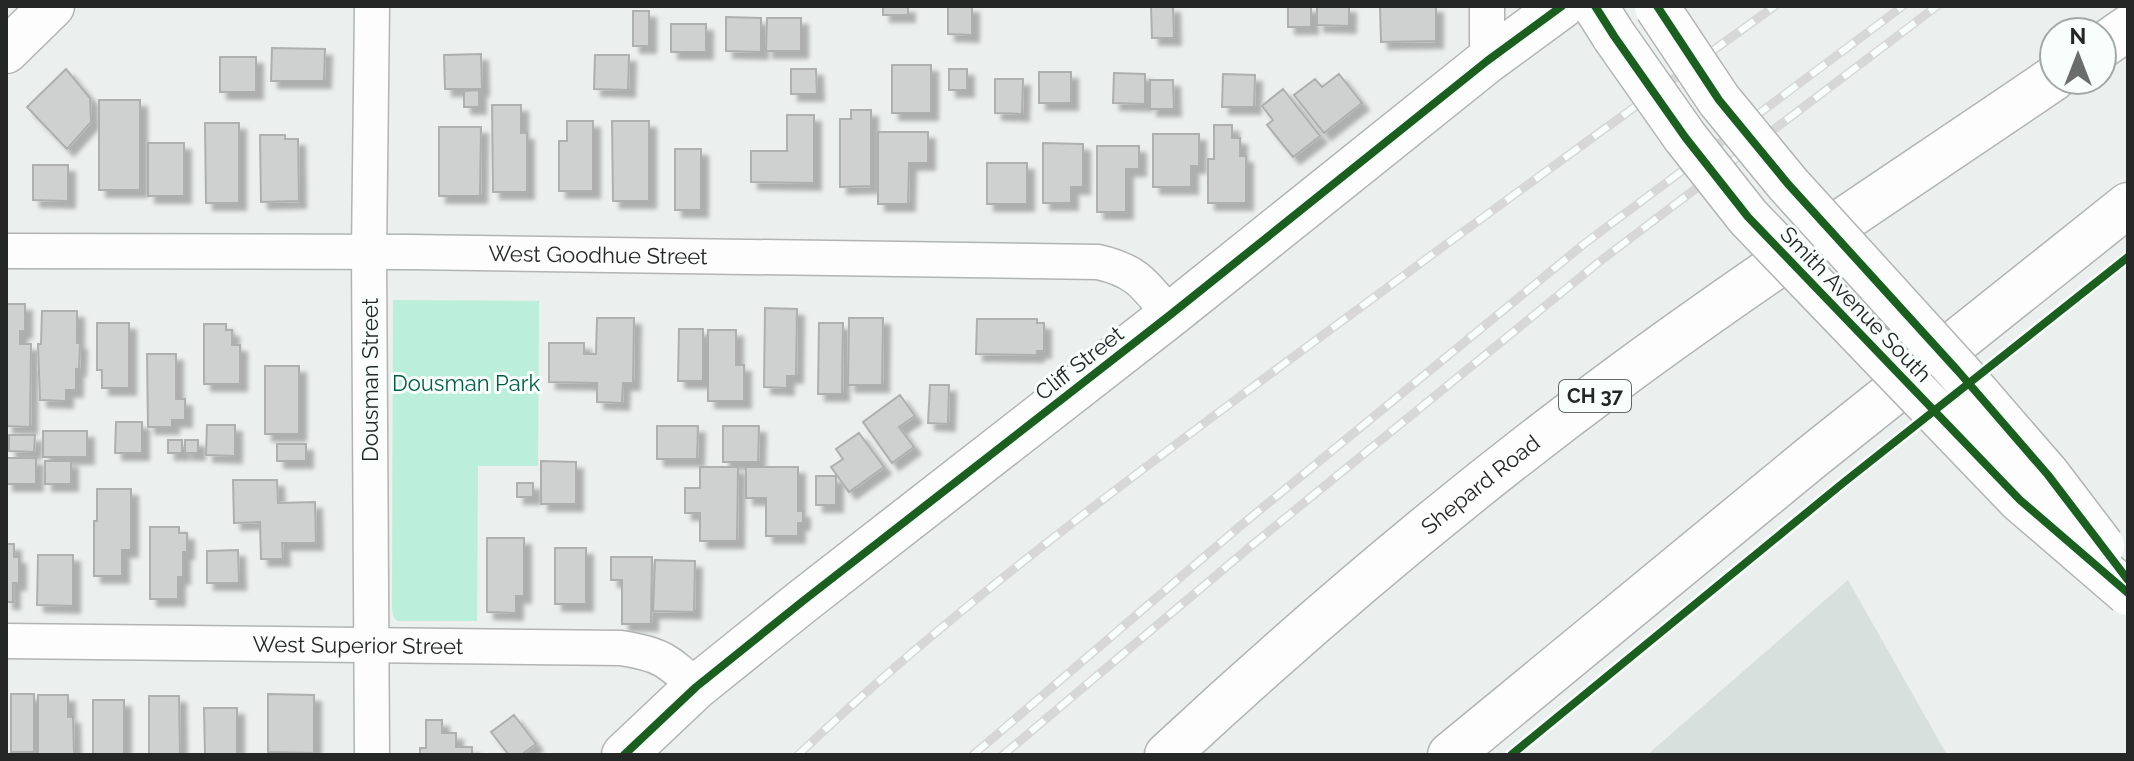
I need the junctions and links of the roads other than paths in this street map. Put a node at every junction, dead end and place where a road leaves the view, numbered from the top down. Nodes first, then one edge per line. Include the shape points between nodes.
1 (52, 6) edge
2 (372, 6) edge
3 (1487, 6) edge
4 (1562, 6) edge
5 (1657, 6) edge
6 (1604, 21) edge
7 (6, 51) edge
8 (1487, 61) junction
9 (2038, 89) edge
10 (2128, 205) edge
11 (6, 251) edge
12 (369, 253) junction
13 (1170, 315) junction
14 (2128, 580) edge
15 (2128, 593) edge
16 (6, 641) edge
17 (371, 645) junction
18 (696, 687) junction
19 (372, 755) edge
20 (624, 755) edge
21 (1167, 755) edge
22 (1450, 755) edge

1 - 7 main road
2 - 12 street, Dousman Street
3 - 8 street
4 - 8 main road, Cliff Street
5 - 14 main road, Smith Avenue South, bridge via 1719,100 2048,475
6 - 15 main road, Smith Avenue South, bridge via 1748,217 2020,500
8 - 13 main road, Cliff Street
9 - 21 main road, Shepard Road / CH 37 via 1702,318 1548,431 1367,577
10 - 22 main road
11 - 12 street, West Goodhue Street
12 - 13 street, West Goodhue Street via 1098,262 1129,272
12 - 17 street, Dousman Street
13 - 18 main road, Cliff Street
16 - 17 street, West Superior Street
17 - 18 street, West Superior Street via 643,651 669,661
17 - 19 street, Dousman Street
18 - 20 main road, Cliff Street

